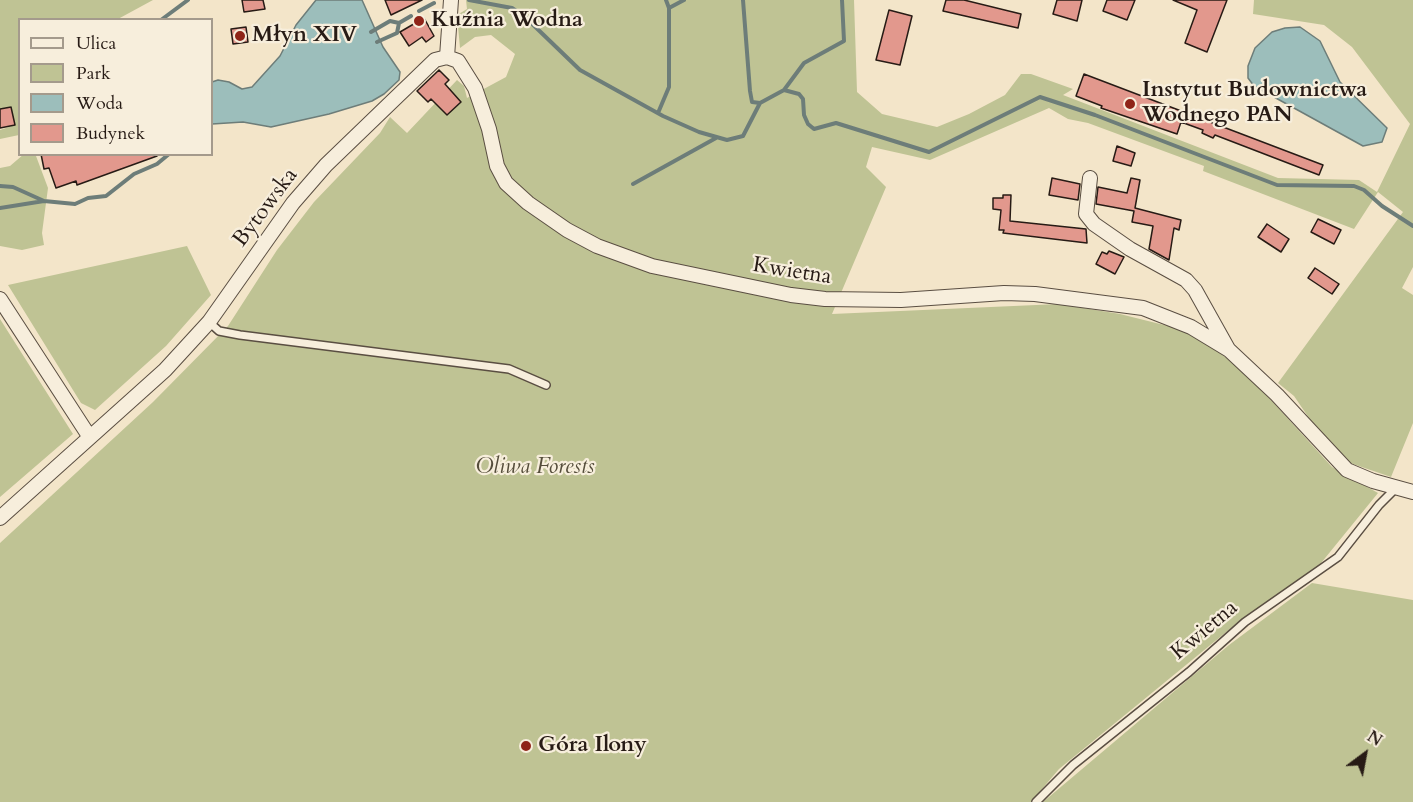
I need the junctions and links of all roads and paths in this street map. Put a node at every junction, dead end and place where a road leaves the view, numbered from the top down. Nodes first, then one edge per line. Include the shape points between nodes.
1 (451, 6) edge
2 (447, 57) junction
3 (1090, 178) dead end
4 (0, 299) edge
5 (209, 322) junction
6 (1229, 350) junction
7 (546, 385) dead end
8 (89, 436) junction
9 (1396, 488) junction
10 (1413, 492) edge
11 (0, 518) edge
12 (1036, 802) edge

1 - 2 street
2 - 5 street, Bytowska via 435,60 326,165 292,203
2 - 6 street, Kwietna via 458,61 475,88 496,166 506,183 567,230 625,257 732,284 825,299 901,300 1004,293 1101,301 1165,315
3 - 6 street, Kwietna via 1086,214 1130,249 1186,280
4 - 8 street
5 - 7 lane via 219,331 240,335 509,369
5 - 8 street, Bytowska via 165,370
6 - 9 street, Kwietna via 1277,394 1347,470
8 - 11 street, Bytowska
9 - 10 street, Kwietna
9 - 12 lane, Kwietna via 1338,557 1245,622 1073,765

